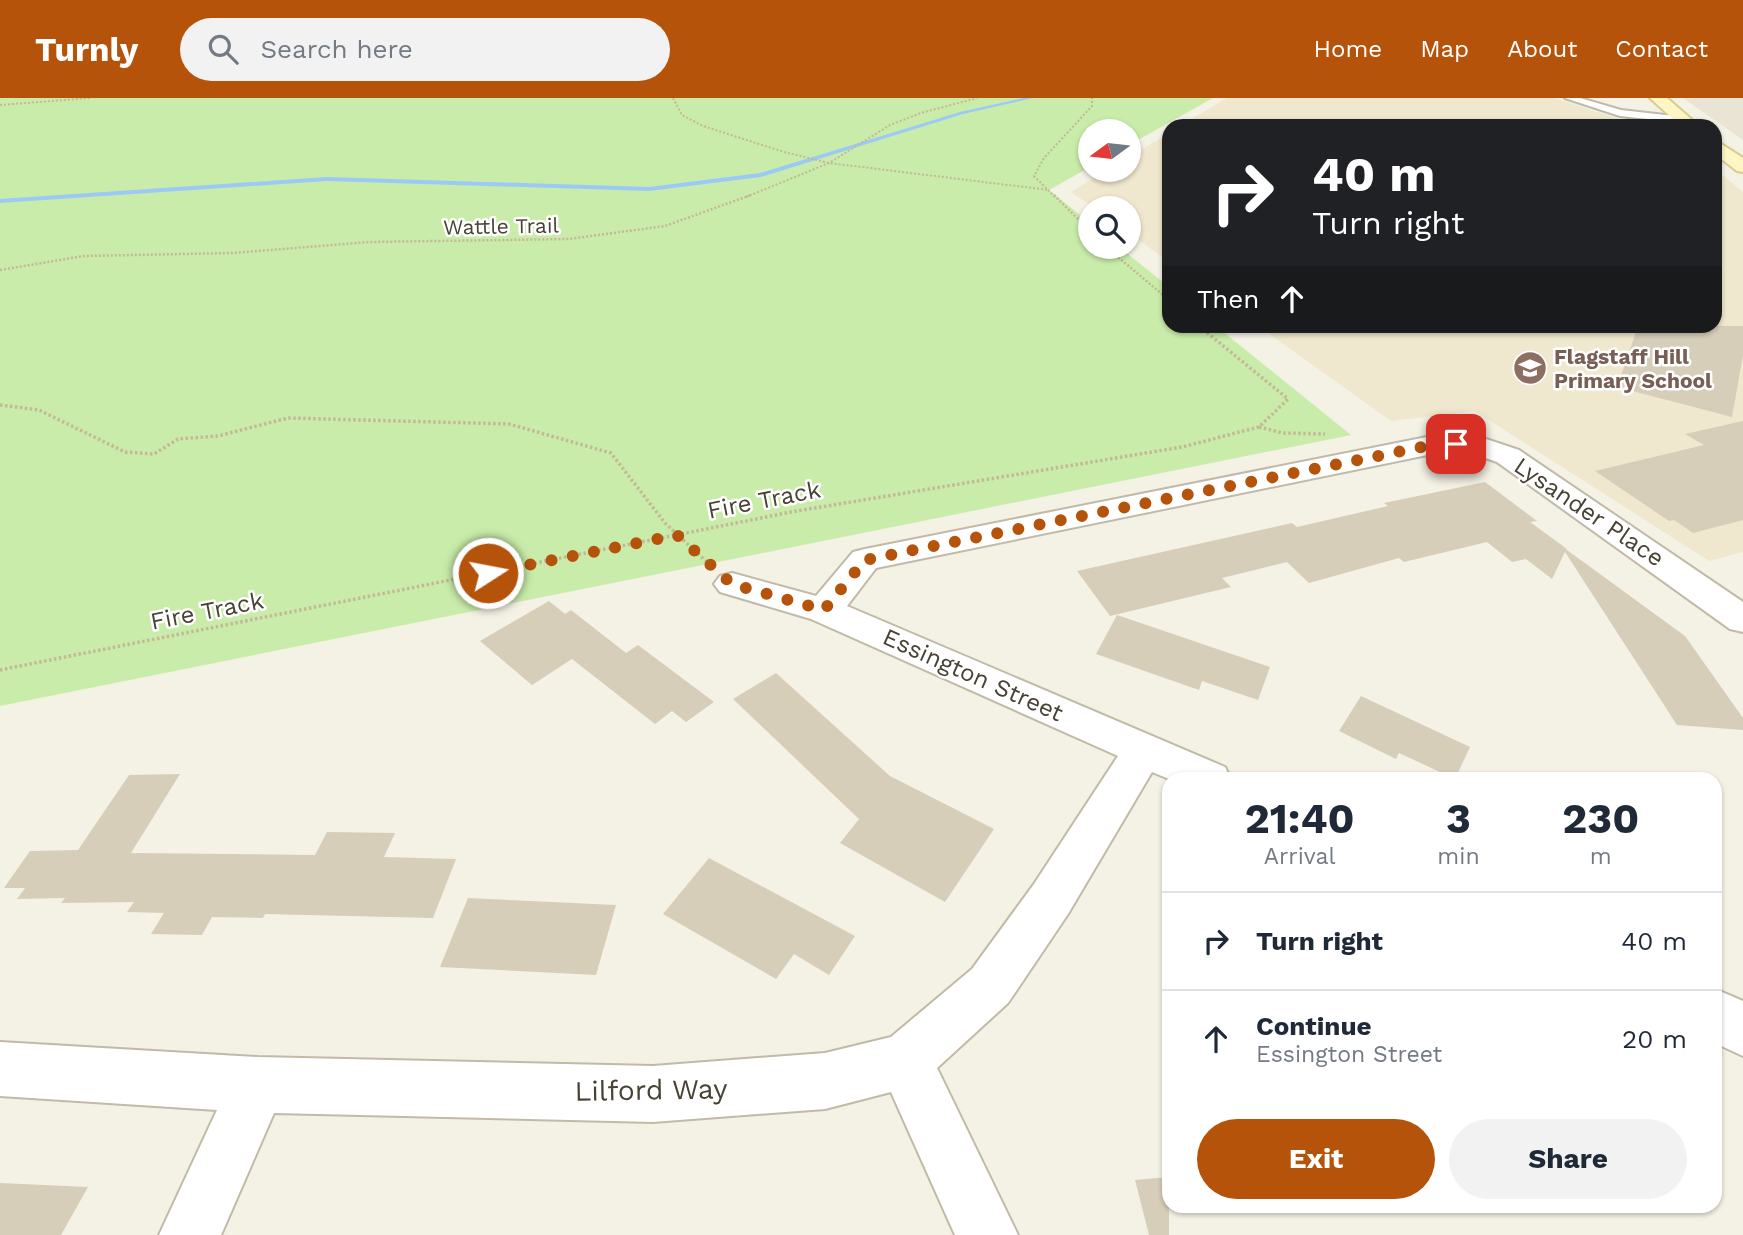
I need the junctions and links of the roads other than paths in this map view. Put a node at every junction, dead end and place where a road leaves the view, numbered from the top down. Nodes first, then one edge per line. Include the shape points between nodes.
1 (1570, 98) edge
2 (1658, 98) edge
3 (1660, 119) edge
4 (1682, 119) edge
5 (1722, 150) edge
6 (1743, 167) edge
7 (732, 584) road end
8 (824, 610) junction
9 (1743, 620) edge
10 (1144, 750) junction
11 (1194, 772) edge
12 (1722, 1018) edge
13 (1743, 1030) edge
14 (905, 1061) junction
15 (0, 1069) edge
16 (258, 1085) junction
17 (190, 1235) edge
18 (987, 1235) edge

1 - 3 lane
2 - 4 main road
5 - 6 main road
7 - 8 street, Essington Street
8 - 9 street, Lysander Place via 865,560 1437,444 1474,444 1508,456
8 - 10 street, Essington Street
10 - 11 street, Essington Street
10 - 14 street, Lilford Way via 1051,899 990,986
12 - 13 street
14 - 16 street, Lilford Way via 825,1081 653,1094
14 - 18 street
15 - 16 street, Lilford Way
16 - 17 street

